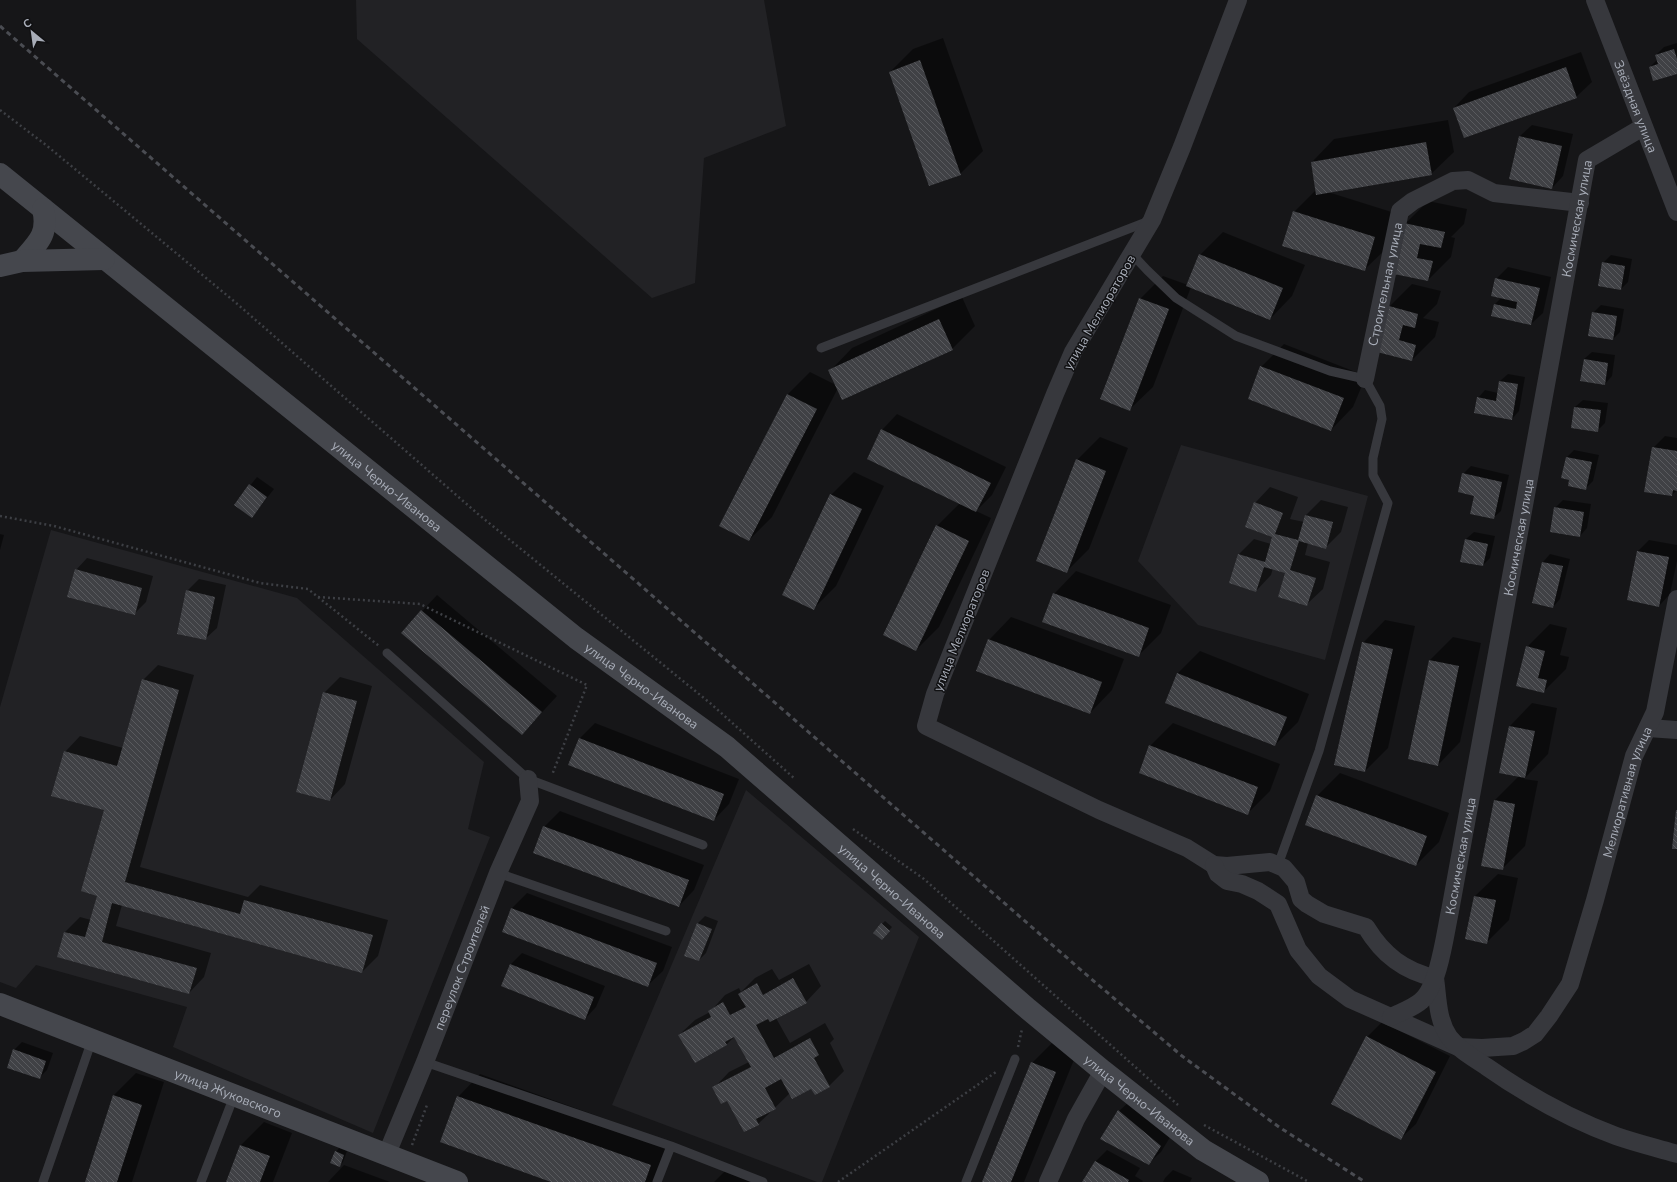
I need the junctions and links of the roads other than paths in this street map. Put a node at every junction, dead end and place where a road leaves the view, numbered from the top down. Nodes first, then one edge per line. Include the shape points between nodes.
1 (1238, 0) edge
2 (1595, 0) edge
3 (1643, 127) junction
4 (0, 174) edge
5 (1580, 203) junction
6 (43, 209) junction
7 (1677, 212) edge
8 (1152, 220) junction
9 (1132, 254) junction
10 (104, 259) junction
11 (22, 261) junction
12 (0, 266) edge
13 (820, 348) dead end
14 (1365, 379) junction
15 (1677, 599) edge
16 (387, 653) road end
17 (1648, 728) junction
18 (1677, 730) edge
19 (528, 779) junction
20 (703, 845) dead end
21 (1214, 864) junction
22 (1278, 865) junction
23 (498, 873) junction
24 (666, 930) dead end
25 (1436, 978) junction
26 (1, 1006) edge
27 (1391, 1017) junction
28 (92, 1040) junction
29 (1458, 1047) junction
30 (1014, 1059) road end
31 (425, 1062) junction
32 (1103, 1071) junction
33 (234, 1096) junction
34 (671, 1146) junction
35 (1677, 1154) edge
36 (386, 1156) junction
37 (43, 1182) edge
38 (201, 1182) edge
39 (457, 1182) edge
40 (657, 1182) edge
41 (763, 1182) edge
42 (966, 1182) edge
43 (1048, 1182) edge
44 (1258, 1182) edge

1 - 8 street, улица Мелиораторов
2 - 3 street, Звёздная улица
3 - 5 street, Космическая улица via 1587,160
3 - 7 street, Звёздная улица
4 - 6 main road, улица Черно-Иванова
5 - 14 street, Строительная улица via 1494,193 1468,180 1453,181 1413,201 1400,211
5 - 25 street, Космическая улица
6 - 10 main road, улица Черно-Иванова
6 - 11 main road via 46,221 42,239
8 - 9 street, улица Мелиораторов
8 - 13 lane
9 - 14 lane via 1176,298 1236,336 1330,371
9 - 21 street, улица Мелиораторов via 1073,352 935,694 926,726 1098,810 1187,848
10 - 11 main road
10 - 32 main road, улица Черно-Иванова via 570,633 727,747
11 - 12 main road
14 - 22 lane via 1380,406 1382,419 1373,475 1388,503 1319,751
15 - 17 street, Мелиоративная улица via 1655,712
16 - 19 lane
17 - 18 street
17 - 29 street, Мелиоративная улица via 1634,756 1570,984 1535,1034 1524,1041 1513,1046
19 - 20 lane
19 - 23 street, переулок Строителей via 530,801
21 - 22 street, улица Мелиораторов via 1227,866 1270,862
21 - 27 street via 1218,874 1227,881 1258,891 1278,904 1298,950 1319,976 1350,999
22 - 25 street via 1296,882 1301,899 1307,904 1324,914 1366,927 1375,943 1400,965 1421,975
23 - 24 lane
23 - 31 street, переулок Строителей
25 - 27 street via 1421,1001
25 - 29 street via 1440,1019 1449,1037
26 - 28 main road, улица Жуковского
27 - 29 street
28 - 33 main road, улица Жуковского
28 - 37 lane
29 - 35 street via 1518,1089 1547,1105 1616,1136
30 - 42 lane
31 - 34 lane
31 - 36 street, переулок Строителей
32 - 43 street via 1076,1119
32 - 44 main road, улица Черно-Иванова via 1203,1150
33 - 36 main road, улица Жуковского
33 - 38 lane
34 - 40 lane
34 - 41 lane
36 - 39 main road, улица Жуковского

